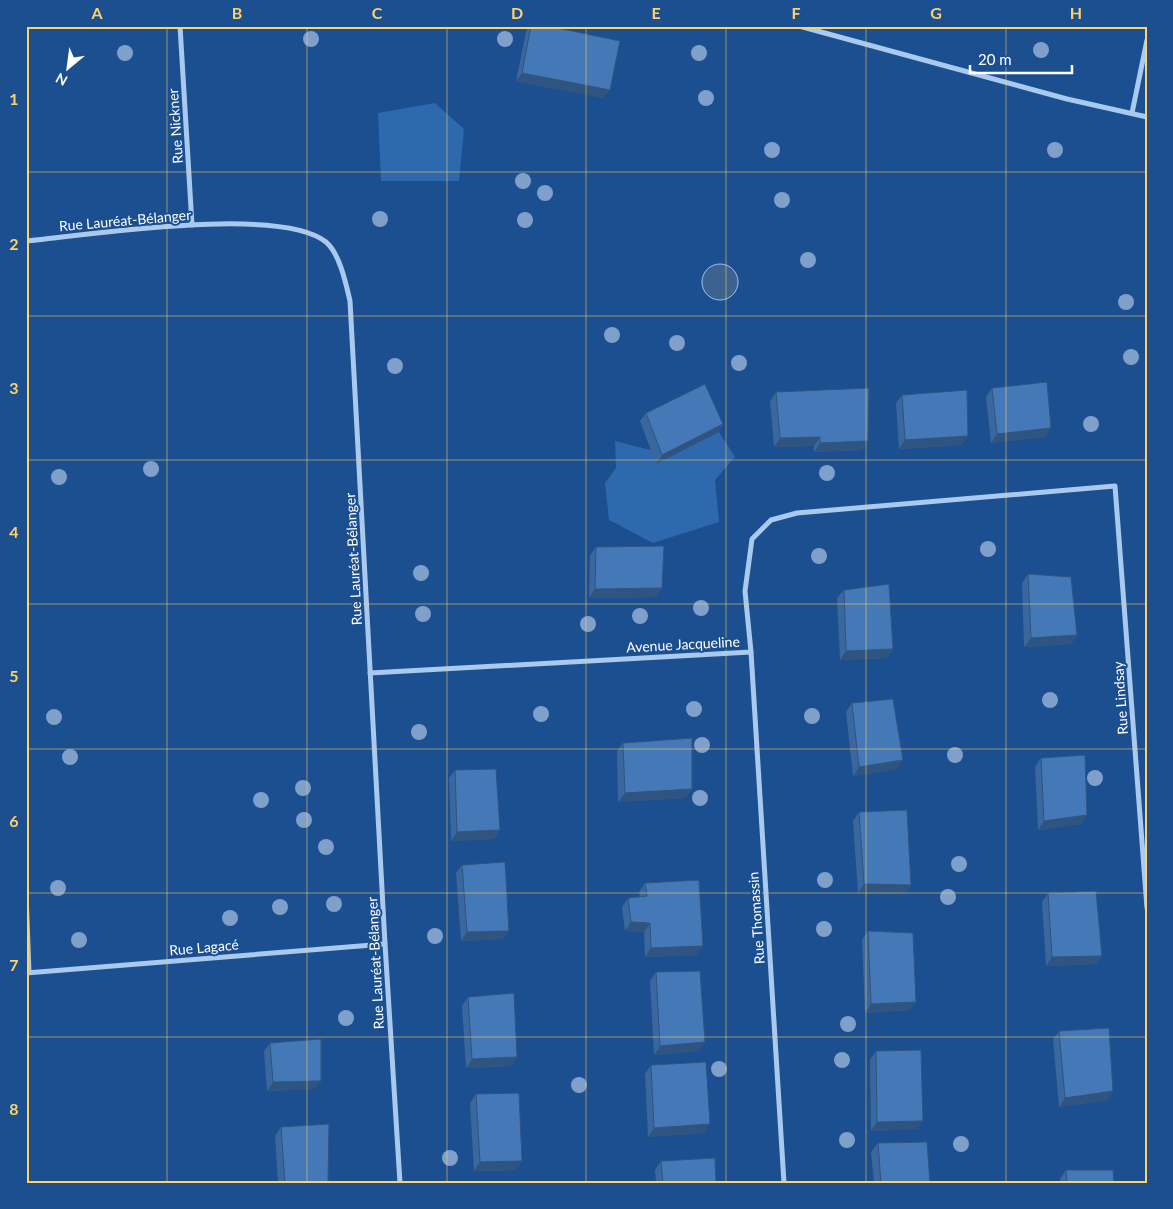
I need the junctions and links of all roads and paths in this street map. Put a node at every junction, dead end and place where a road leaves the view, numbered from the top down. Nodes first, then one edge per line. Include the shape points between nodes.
1 (180, 26) edge
2 (799, 26) edge
3 (1147, 40) edge
4 (1132, 113) junction
5 (1147, 117) edge
6 (192, 224) junction
7 (26, 241) edge
8 (1115, 486) joint
9 (751, 652) junction
10 (370, 672) junction
11 (26, 893) edge
12 (1147, 908) edge
13 (384, 944) junction
14 (28, 972) edge
15 (400, 1183) edge
16 (784, 1183) edge

1 - 6 street, Rue Nickner
2 - 4 street via 1067,99
3 - 4 street
4 - 5 street
6 - 7 street, Rue Lauréat-Bélanger
6 - 10 street, Rue Lauréat-Bélanger via 294,227 326,242 343,270 350,301
8 - 9 street, Avenue Jacqueline via 797,513 771,520 752,539 748,561 745,591
8 - 12 street, Rue Lindsay
9 - 10 street, Avenue Jacqueline
9 - 16 street, Rue Thomassin
10 - 13 street, Rue Lauréat-Bélanger
11 - 14 street
13 - 14 street, Rue Lagacé
13 - 15 street, Rue Lauréat-Bélanger

